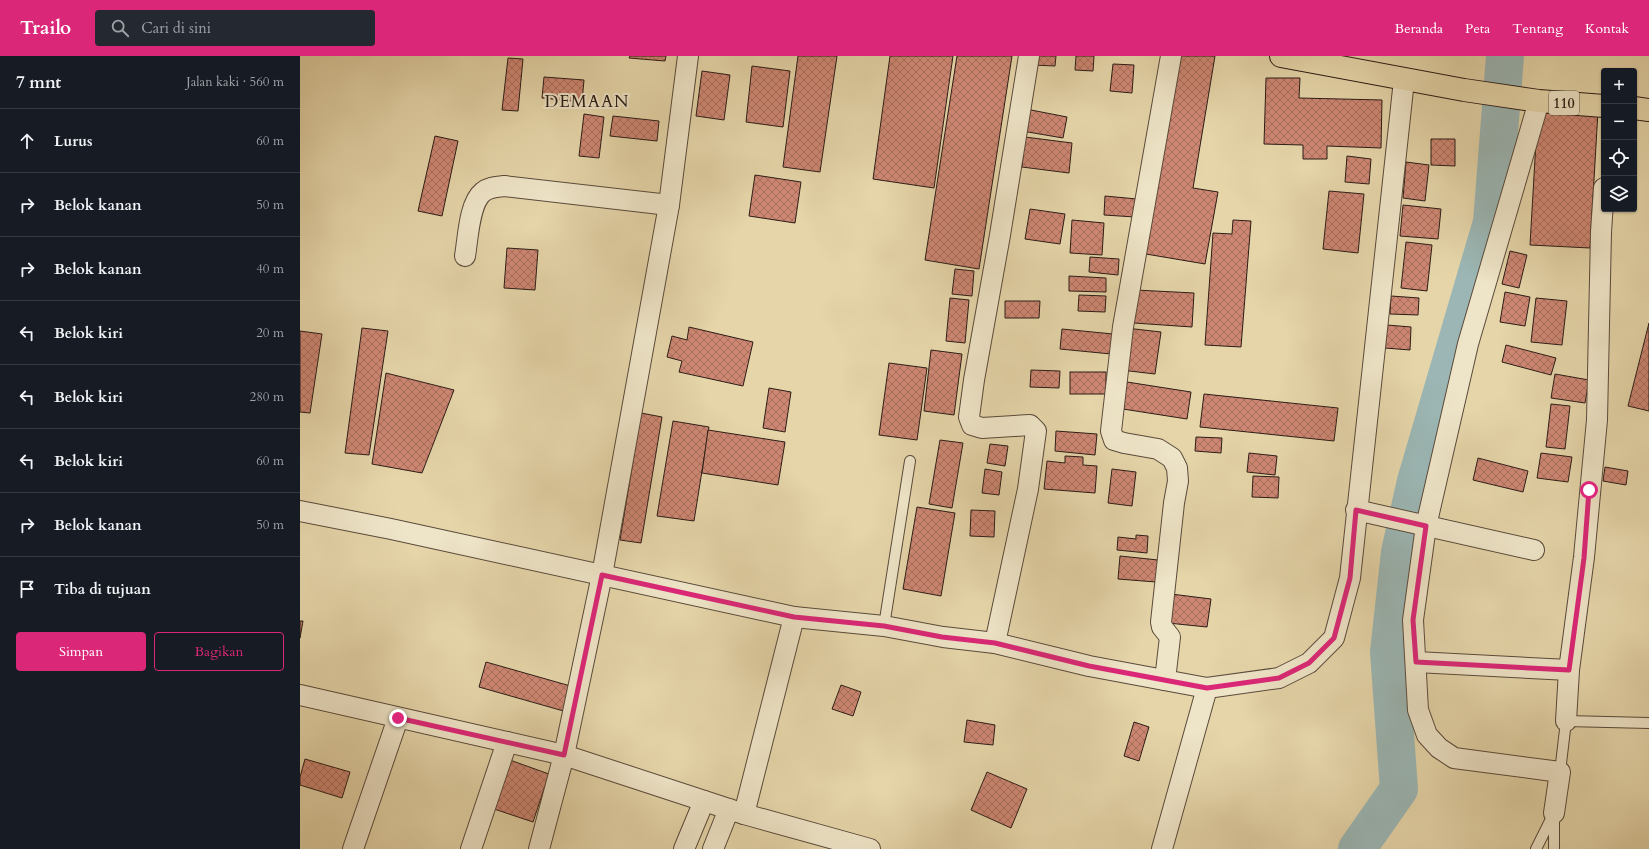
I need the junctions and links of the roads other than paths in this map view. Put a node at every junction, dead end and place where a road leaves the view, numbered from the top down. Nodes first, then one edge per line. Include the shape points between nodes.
1 (688, 56) edge
2 (1029, 56) edge
3 (1171, 56) edge
4 (1280, 56) edge
5 (1404, 80) junction
6 (1532, 100) junction
7 (1601, 106) edge
8 (1637, 108) edge
9 (1649, 110) edge
10 (669, 204) junction
11 (1602, 212) edge
12 (465, 256) dead end
13 (910, 461) dead end
14 (1356, 510) junction
15 (300, 511) edge
16 (1420, 525) junction
17 (1534, 550) dead end
18 (602, 575) junction
19 (794, 617) junction
20 (884, 626) junction
21 (995, 643) junction
22 (1416, 662) junction
23 (1569, 670) junction
24 (1165, 680) junction
25 (1207, 688) junction
26 (300, 695) edge
27 (398, 718) junction
28 (1566, 721) junction
29 (1649, 723) edge
30 (507, 742) junction
31 (564, 755) junction
32 (1559, 777) junction
33 (704, 801) junction
34 (736, 812) junction
35 (1554, 813) junction
36 (837, 845) edge
37 (353, 849) edge
38 (471, 849) edge
39 (538, 849) edge
40 (684, 849) edge
41 (713, 849) edge
42 (870, 849) edge
43 (1162, 849) edge
44 (1536, 849) edge
45 (1554, 849) edge

1 - 10 street
2 - 21 street via 969,417 972,425 982,428 1030,425 1036,431 1028,489
3 - 24 street via 1123,327 1111,431 1114,440 1124,444 1158,449 1172,458 1177,468 1178,481 1161,622 1170,637
4 - 5 main road, 110
5 - 6 main road, 110
5 - 14 street
6 - 7 main road, 110
6 - 16 street
8 - 9 main road
10 - 12 street via 504,186 491,188 483,192 474,203
10 - 18 street
11 - 23 street via 1597,427 1584,558
13 - 20 lane
14 - 16 street
14 - 25 street via 1350,578 1334,638 1309,663 1279,678
15 - 18 street via 391,528
16 - 17 street
16 - 22 street via 1413,620
18 - 19 street
18 - 31 street
19 - 20 street
19 - 34 street
20 - 21 street via 942,637
21 - 24 street via 1089,666
22 - 23 street
22 - 32 street via 1418,710 1426,735 1439,748 1454,758
23 - 28 street
24 - 25 street
25 - 43 street
26 - 27 street
27 - 30 street
27 - 37 street
28 - 29 lane
28 - 32 lane
30 - 31 street
30 - 38 street
31 - 33 street
31 - 39 street
32 - 35 street
33 - 34 street
33 - 40 street
34 - 36 street
34 - 41 street
35 - 44 lane
35 - 45 lane
36 - 42 street

